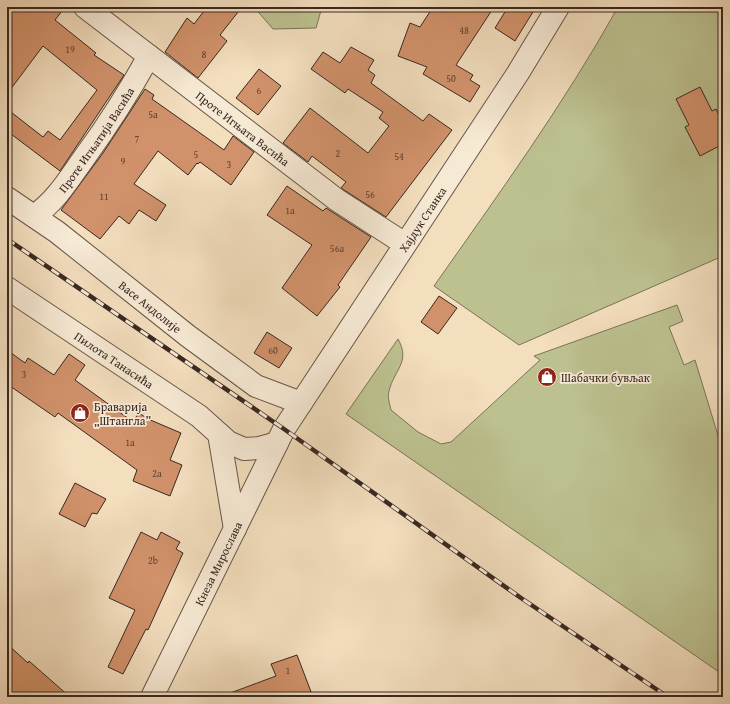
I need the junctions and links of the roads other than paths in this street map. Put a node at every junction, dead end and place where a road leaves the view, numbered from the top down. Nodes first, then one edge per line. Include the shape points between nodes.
1 (85, 7) edge
2 (558, 7) edge
3 (148, 56) junction
4 (7, 198) edge
5 (34, 216) junction
6 (405, 244) junction
7 (7, 288) edge
8 (300, 403) junction
9 (219, 434) junction
10 (280, 436) junction
11 (235, 529) junction
12 (152, 697) edge

1 - 3 street, Проте Игњата Васића
2 - 6 street, Хајдук Станка via 518,74
3 - 5 street, Проте Игњатија Васића via 130,92 69,180 52,201
3 - 6 street, Проте Игњата Васића via 337,200
4 - 5 street, Васе Андолије
5 - 8 street, Васе Андолије via 256,386
6 - 8 street, Хајдук Станка
7 - 9 street, Пилота Танасића via 199,416
8 - 10 street, Хајдук Станка
9 - 10 street, Пилота Танасића via 228,442 244,449 259,448
9 - 11 street
10 - 11 street, Кнеза Мирослава
11 - 12 street, Кнеза Мирослава

